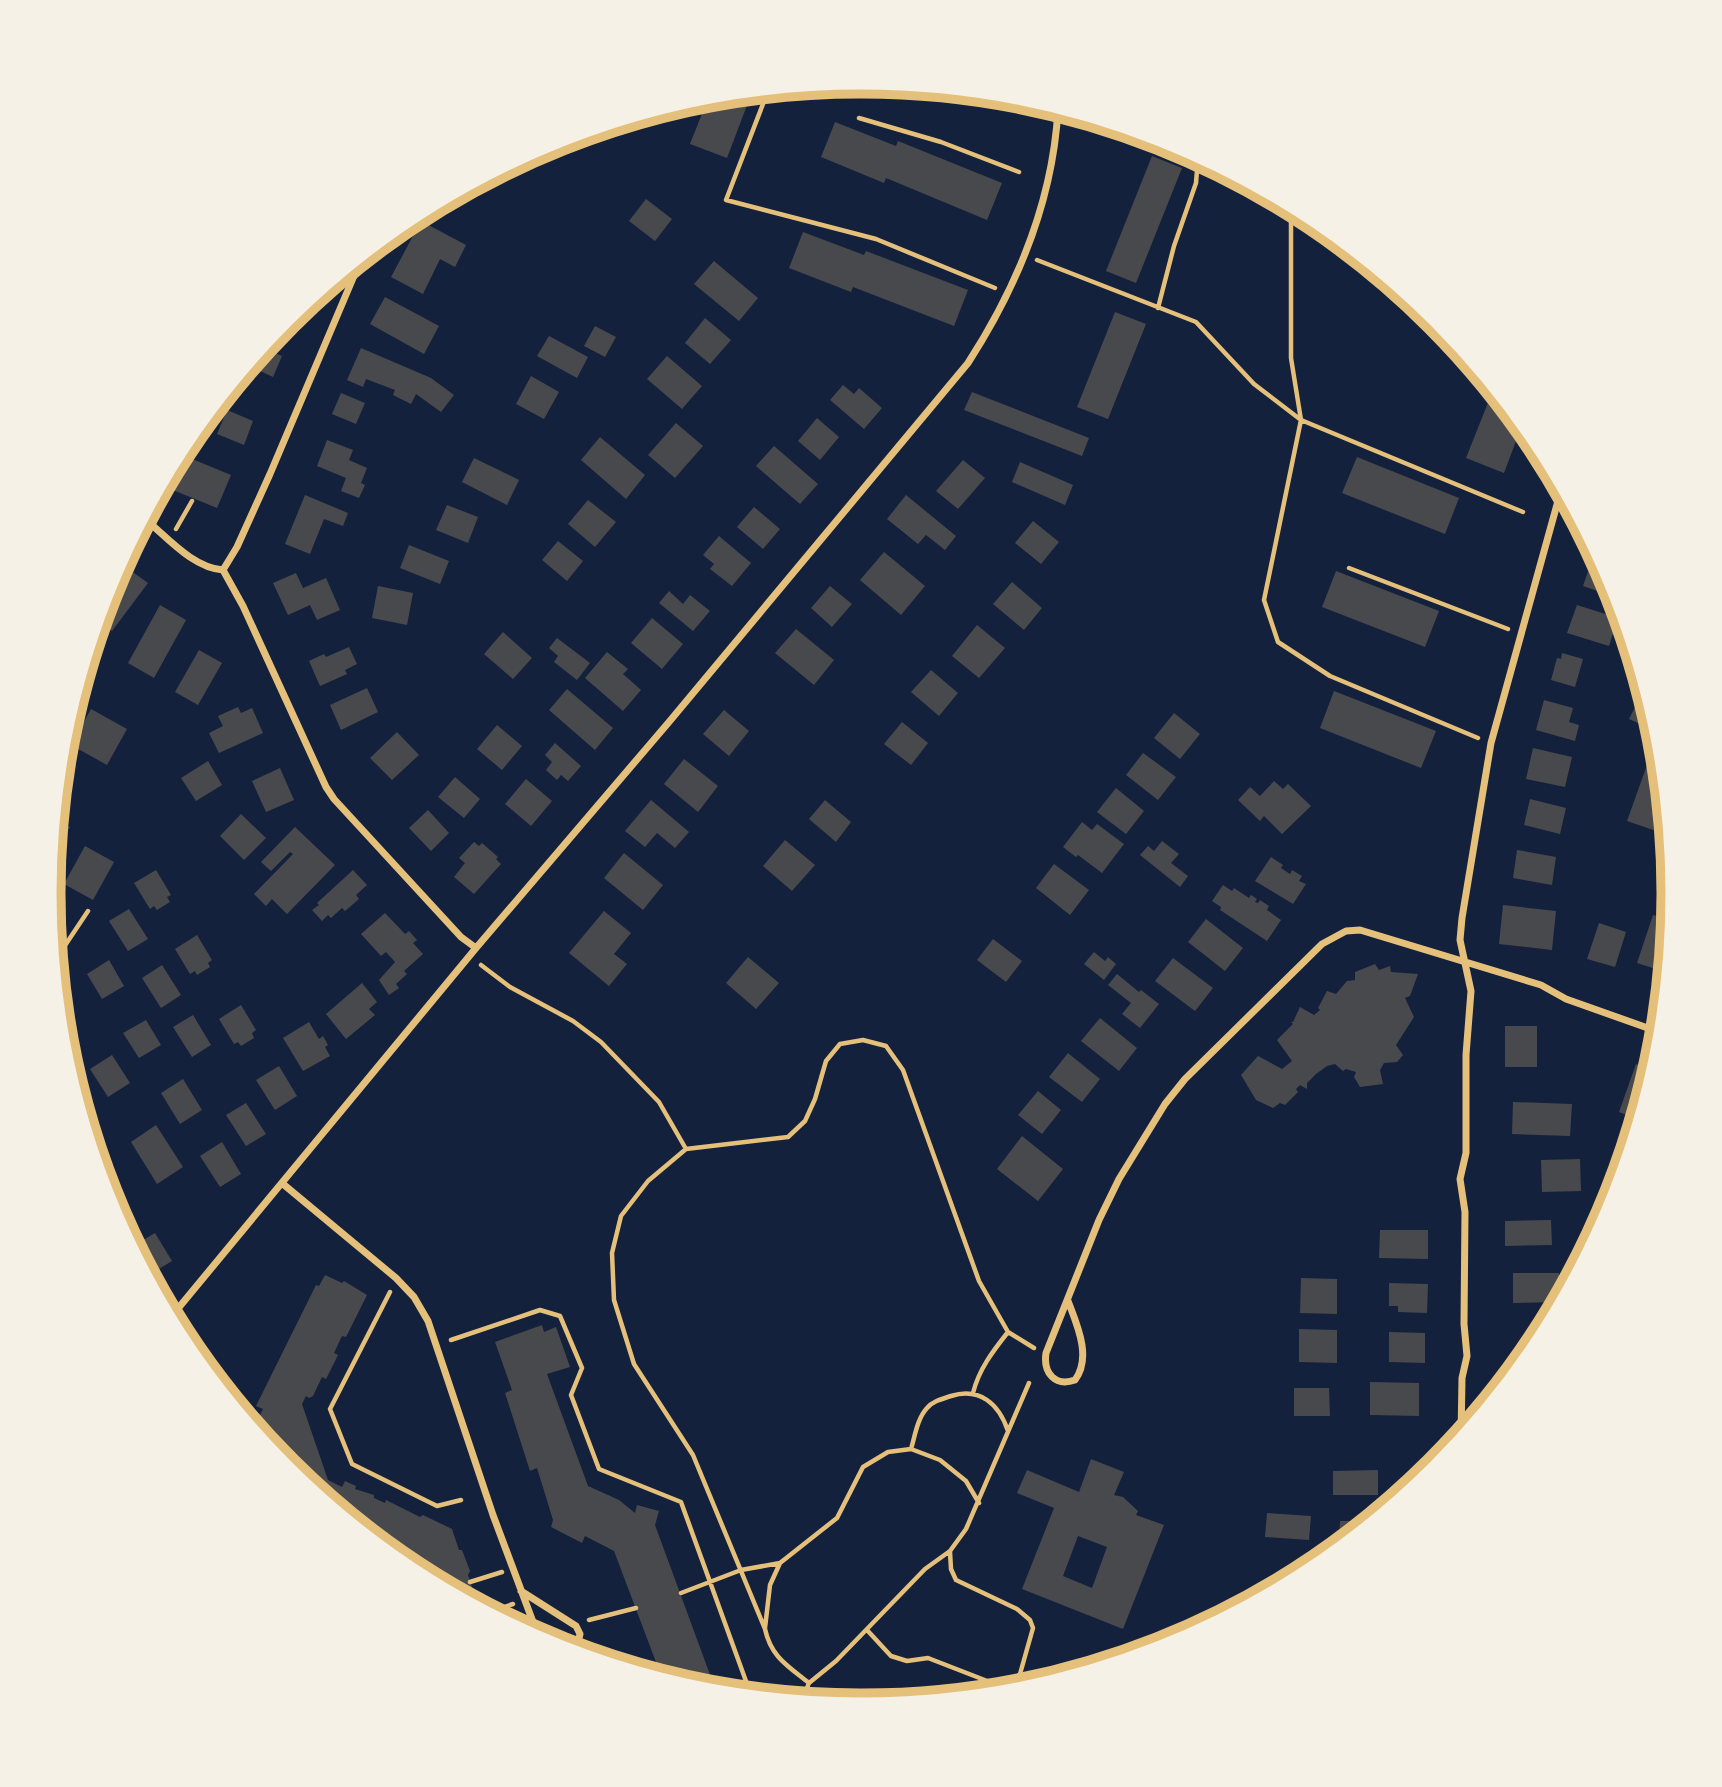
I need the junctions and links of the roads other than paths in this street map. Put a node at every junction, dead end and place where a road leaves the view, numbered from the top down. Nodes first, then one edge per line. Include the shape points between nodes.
1 (1057, 118) edge
2 (354, 275) edge
3 (1558, 501) edge
4 (152, 525) edge
5 (223, 570) junction
6 (476, 948) junction
7 (1464, 960) junction
8 (1649, 1028) edge
9 (283, 1184) junction
10 (1068, 1301) junction
11 (178, 1309) edge
12 (1461, 1422) edge
13 (521, 1591) junction
14 (533, 1622) edge
15 (578, 1641) edge

1 - 6 street via 1047,184 1026,255 968,363
2 - 5 street via 270,474
3 - 7 street via 1491,743 1462,918
4 - 5 street via 200,564
5 - 6 street via 334,799
6 - 9 street
7 - 8 street
7 - 10 street via 1360,930 1346,931 1322,944 1165,1104 1119,1179
7 - 12 street via 1471,991 1466,1153 1460,1179 1465,1212 1467,1356
9 - 11 street
9 - 13 street via 414,1297 428,1321
10 - 10 street via 1045,1364 1048,1374 1066,1383 1075,1380 1084,1361
13 - 14 street
13 - 15 street via 576,1626

